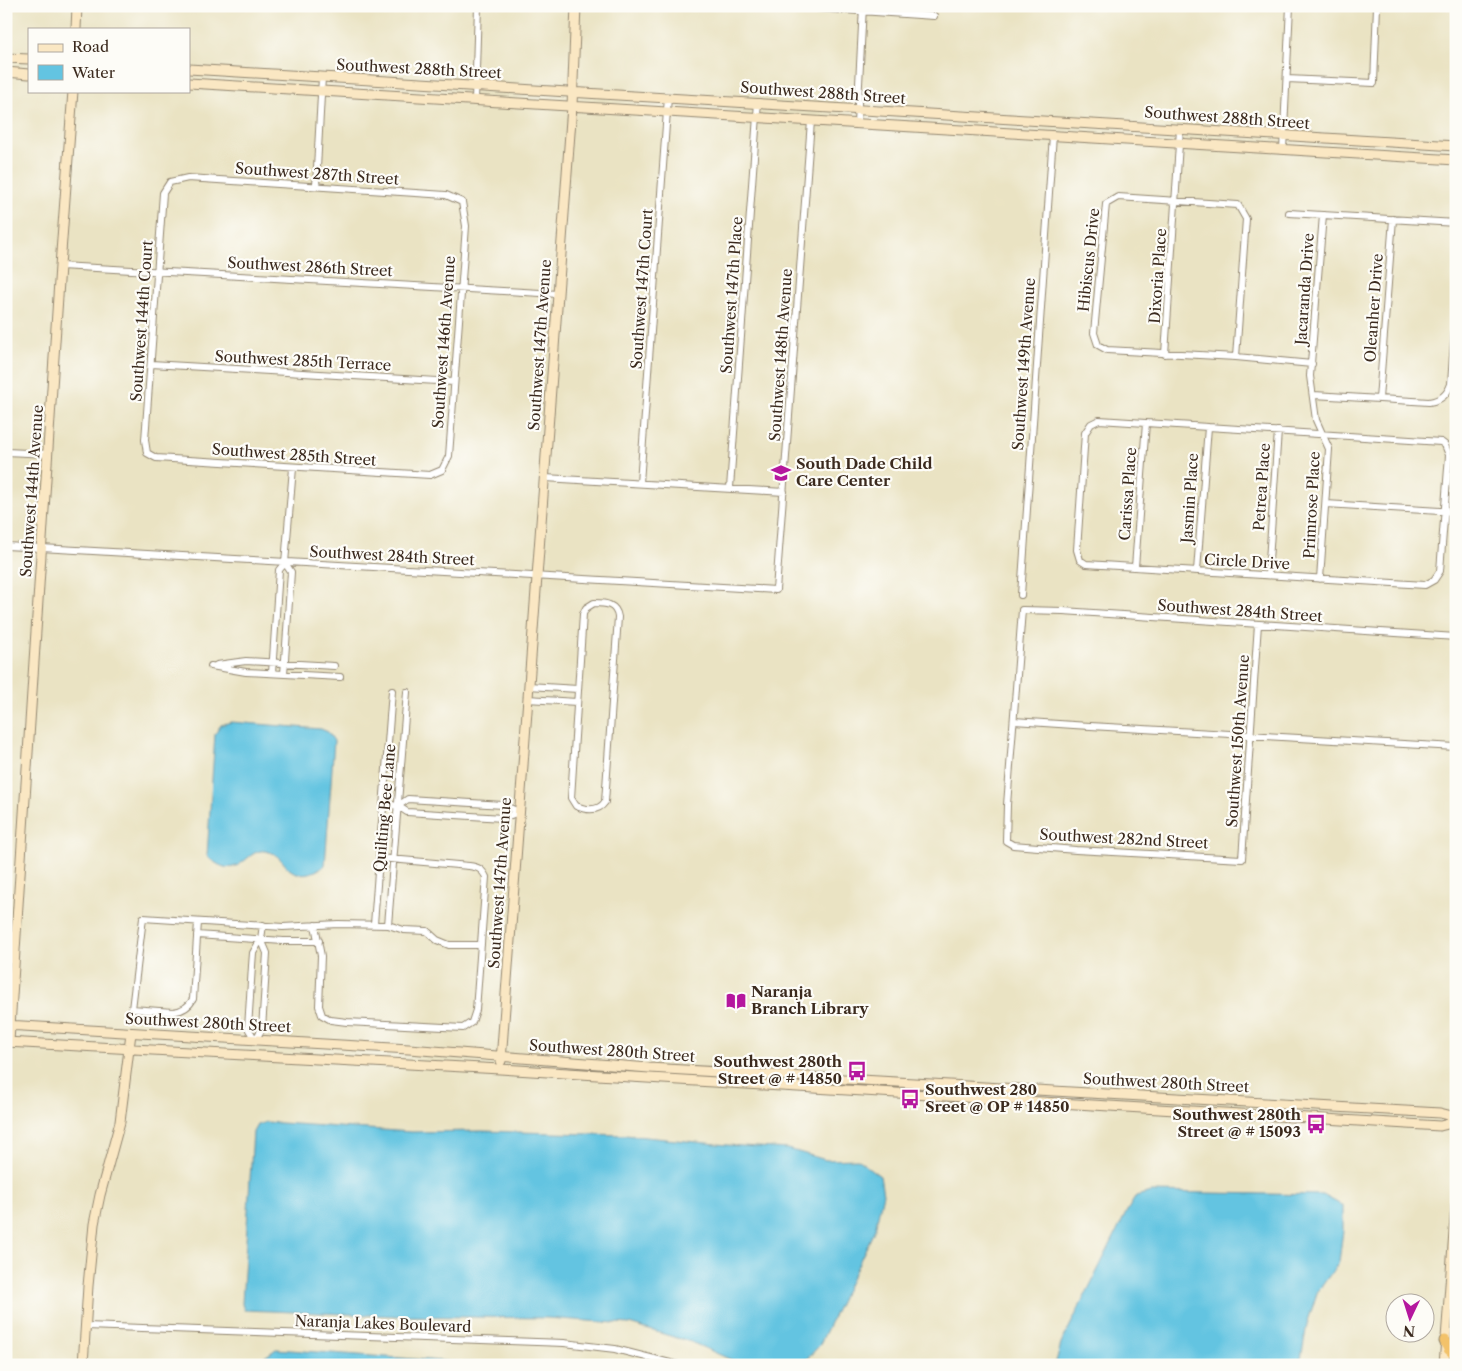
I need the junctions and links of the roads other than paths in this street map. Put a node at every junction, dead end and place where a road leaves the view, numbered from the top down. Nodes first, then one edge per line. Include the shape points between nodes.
1 (78, 6) edge
2 (478, 6) edge
3 (576, 6) edge
4 (786, 6) edge
5 (1290, 6) edge
6 (1377, 6) edge
7 (863, 9) edge
8 (934, 16) dead end
9 (76, 28) edge
10 (6, 58) edge
11 (28, 59) edge
12 (190, 69) edge
13 (6, 72) edge
14 (28, 74) edge
15 (322, 77) junction
16 (1287, 79) junction
17 (190, 83) edge
18 (475, 86) junction
19 (573, 91) junction
20 (73, 92) edge
21 (321, 92) junction
22 (668, 97) junction
23 (475, 101) junction
24 (758, 102) junction
25 (572, 106) junction
26 (858, 109) junction
27 (667, 112) junction
28 (757, 118) junction
29 (811, 121) junction
30 (857, 123) junction
31 (1180, 128) junction
32 (1053, 135) junction
33 (1284, 135) junction
34 (1179, 143) junction
35 (1456, 146) edge
36 (1283, 150) junction
37 (1456, 160) edge
38 (170, 182) joint
39 (316, 186) junction
40 (1176, 201) junction
41 (462, 202) joint
42 (1289, 213) dead end
43 (1323, 215) junction
44 (1393, 219) junction
45 (1456, 223) edge
46 (60, 266) junction
47 (158, 270) junction
48 (460, 288) junction
49 (558, 294) junction
50 (1456, 312) edge
51 (1165, 354) junction
52 (1236, 357) junction
53 (151, 364) junction
54 (1312, 364) junction
55 (454, 382) junction
56 (1314, 395) junction
57 (1379, 399) junction
58 (1146, 423) junction
59 (1208, 427) junction
60 (1278, 431) junction
61 (1322, 434) junction
62 (6, 452) edge
63 (49, 454) junction
64 (156, 458) joint
65 (293, 468) junction
66 (430, 476) joint
67 (545, 478) junction
68 (640, 483) junction
69 (730, 488) junction
70 (784, 492) junction
71 (1326, 504) junction
72 (1445, 512) junction
73 (1456, 512) edge
74 (6, 546) edge
75 (42, 549) junction
76 (285, 563) junction
77 (1135, 568) junction
78 (1198, 571) junction
79 (1268, 575) junction
80 (537, 576) junction
81 (1320, 578) junction
82 (776, 590) joint
83 (1020, 595) dead end
84 (1258, 624) junction
85 (1456, 637) edge
86 (273, 662) junction
87 (285, 663) junction
88 (334, 666) dead end
89 (272, 673) junction
90 (284, 674) junction
91 (340, 677) dead end
92 (528, 686) junction
93 (578, 689) junction
94 (392, 691) dead end
95 (407, 692) dead end
96 (527, 699) junction
97 (577, 702) junction
98 (1014, 721) junction
99 (1250, 735) junction
100 (1456, 747) edge
101 (383, 804) junction
102 (398, 806) junction
103 (519, 812) junction
104 (379, 858) junction
105 (394, 859) junction
106 (1242, 859) joint
107 (198, 922) junction
108 (374, 924) junction
109 (263, 925) junction
110 (315, 925) junction
111 (388, 925) junction
112 (197, 935) junction
113 (261, 939) junction
114 (319, 941) junction
115 (481, 945) junction
116 (8, 1025) edge
117 (131, 1032) junction
118 (255, 1040) junction
119 (8, 1042) edge
120 (129, 1049) junction
121 (425, 1050) junction
122 (253, 1055) junction
123 (501, 1056) junction
124 (425, 1065) junction
125 (500, 1069) junction
126 (826, 1077) junction
127 (900, 1081) junction
128 (991, 1087) junction
129 (825, 1089) junction
130 (900, 1093) junction
131 (1094, 1093) junction
132 (992, 1099) junction
133 (1225, 1100) junction
134 (1094, 1105) junction
135 (1304, 1105) junction
136 (1375, 1109) junction
137 (1224, 1113) junction
138 (1456, 1117) edge
139 (1303, 1118) junction
140 (1374, 1121) junction
141 (1456, 1122) edge
142 (1456, 1205) edge
143 (86, 1326) junction
144 (1445, 1341) junction
145 (1456, 1355) edge
146 (83, 1365) edge
147 (678, 1365) edge
148 (1444, 1365) edge

1 - 9 street
2 - 18 street
3 - 19 street, Southwest 147th Avenue
4 - 7 street
5 - 16 street
6 - 16 street via 1374,83
7 - 8 street
7 - 26 street
10 - 11 street
12 - 15 street, Southwest 288th Street
13 - 14 street
15 - 18 street, Southwest 288th Street
15 - 21 street
16 - 33 street
17 - 21 street, Southwest 288th Street
18 - 19 street, Southwest 288th Street
18 - 23 street
19 - 22 street, Southwest 288th Street
19 - 25 street, Southwest 147th Avenue
20 - 46 street, Southwest 144th Avenue
21 - 23 street, Southwest 288th Street
21 - 39 street
22 - 24 street, Southwest 288th Street
22 - 27 street, Southwest 147th Court
23 - 25 street, Southwest 288th Street
24 - 26 street, Southwest 288th Street
24 - 28 street, Southwest 147th Place
25 - 27 street, Southwest 288th Street
25 - 49 street, Southwest 147th Avenue
26 - 30 street
26 - 31 street, Southwest 288th Street
27 - 28 street, Southwest 288th Street
27 - 68 street, Southwest 147th Court
28 - 29 street, Southwest 288th Street
28 - 69 street, Southwest 147th Place
29 - 30 street, Southwest 288th Street
29 - 70 street, Southwest 148th Avenue
30 - 32 street, Southwest 288th Street
31 - 33 street, Southwest 288th Street
31 - 34 street, Dixoria Place
32 - 34 street, Southwest 288th Street
32 - 83 street, Southwest 149th Avenue
33 - 35 street, Southwest 288th Street
33 - 36 street
34 - 36 street, Southwest 288th Street
34 - 40 street, Dixoria Place
36 - 37 street, Southwest 288th Street
38 - 39 street, Southwest 287th Street via 188,178
38 - 47 street, Southwest 144th Court via 163,193
39 - 41 street, Southwest 287th Street via 446,195
40 - 51 street, Dixoria Place
40 - 51 street, Hibiscus Drive via 1118,197 1106,204 1094,333 1098,345 1107,350
40 - 52 street, Hibiscus Drive via 1238,205 1246,219
41 - 48 street, Southwest 146th Avenue via 466,226
42 - 43 street
43 - 44 street
43 - 54 street, Jacaranda Drive
44 - 45 street
44 - 57 street, Oleanher Drive
46 - 47 street, Southwest 286th Street
46 - 63 street, Southwest 144th Avenue
47 - 48 street, Southwest 286th Street
47 - 53 street, Southwest 144th Court
48 - 49 street, Southwest 286th Street
48 - 55 street, Southwest 146th Avenue
49 - 67 street, Southwest 147th Avenue
50 - 57 street via 1451,384 1444,396 1429,402
51 - 52 street, Hibiscus Drive
52 - 54 street, Hibiscus Drive
53 - 55 street, Southwest 285th Terrace
53 - 64 street, Southwest 144th Court via 145,440 147,453
54 - 56 street via 1310,376
55 - 66 street, Southwest 146th Avenue via 448,456 442,470
56 - 57 street
56 - 61 street via 1316,420
58 - 59 street, Circle Drive
58 - 77 street, Carissa Place
58 - 77 street, Circle Drive via 1099,420 1090,424 1083,462 1078,557 1090,565
59 - 60 street, Circle Drive
59 - 78 street, Jasmin Place
60 - 61 street, Circle Drive
60 - 79 street, Petrea Place
61 - 71 street, Primrose Place via 1329,449
61 - 72 street, Circle Drive via 1440,442 1445,445 1449,455
62 - 63 street
63 - 75 street, Southwest 144th Avenue
64 - 65 street, Southwest 285th Street
65 - 66 street, Southwest 285th Street
65 - 76 street
67 - 68 street
67 - 80 street, Southwest 147th Avenue
68 - 69 street
69 - 70 street
70 - 82 street, Southwest 148th Avenue
71 - 72 street
71 - 81 street, Primrose Place
72 - 73 street
72 - 81 street, Circle Drive via 1440,572 1430,583
74 - 75 street, Southwest 284th Street
75 - 76 street, Southwest 284th Street
75 - 116 street, Southwest 144th Avenue
76 - 80 street, Southwest 284th Street
76 - 86 street via 279,570
76 - 87 street via 291,572
77 - 78 street, Circle Drive
78 - 79 street, Circle Drive
79 - 81 street, Circle Drive
80 - 82 street, Southwest 284th Street
80 - 92 street, Southwest 147th Avenue
84 - 85 street, Southwest 284th Street
84 - 98 street, Southwest 284th Street via 1022,610
84 - 99 street, Southwest 150th Avenue
86 - 87 street
86 - 89 street
86 - 89 street via 246,661 211,666
87 - 88 street
87 - 90 street
89 - 90 street
90 - 91 street
92 - 93 street
92 - 96 street, Southwest 147th Avenue
93 - 97 street
93 - 97 street via 583,614 594,603 609,604 615,608 618,617 612,705 605,802 595,809 576,806 571,798
94 - 101 street, Quilting Bee Lane
95 - 102 street, Quilting Bee Lane
96 - 97 street
96 - 103 street, Southwest 147th Avenue
98 - 99 street
98 - 106 street, Southwest 282nd Street via 1006,841 1013,845
99 - 100 street
99 - 106 street, Southwest 150th Avenue
101 - 102 street
101 - 104 street, Quilting Bee Lane
102 - 103 street via 407,812 503,818
102 - 103 street via 408,799 504,805
102 - 105 street, Quilting Bee Lane
103 - 123 street, Southwest 147th Avenue
104 - 105 street
104 - 108 street, Quilting Bee Lane
105 - 111 street, Quilting Bee Lane
105 - 115 street via 477,867 483,871 486,878
107 - 109 street
107 - 112 street
107 - 112 street via 143,918 132,1009 173,1012 190,1004
108 - 110 street
108 - 111 street
109 - 110 street
109 - 113 street
110 - 114 street
111 - 115 street via 404,930 427,931 449,945
112 - 113 street
113 - 114 street
113 - 118 street via 267,953 262,1029
113 - 118 street via 253,953 248,1028
114 - 115 street via 319,1006 322,1015 347,1022 463,1028 472,1022 476,1010
116 - 117 street, Southwest 280th Street
116 - 119 street, Southwest 144th Avenue
117 - 118 street, Southwest 280th Street
117 - 120 street
118 - 121 street, Southwest 280th Street
118 - 122 street
119 - 120 street, Southwest 280th Street
120 - 122 street, Southwest 280th Street
120 - 143 street via 120,1122 96,1216
121 - 123 street, Southwest 280th Street
121 - 124 street
122 - 124 street, Southwest 280th Street
123 - 125 street, Southwest 147th Avenue
123 - 126 street, Southwest 280th Street
124 - 125 street, Southwest 280th Street
125 - 129 street, Southwest 280th Street
126 - 127 street, Southwest 280th Street
126 - 129 street
127 - 128 street, Southwest 280th Street
127 - 130 street
128 - 131 street, Southwest 280th Street
128 - 132 street
129 - 130 street, Southwest 280th Street
130 - 132 street, Southwest 280th Street
131 - 133 street, Southwest 280th Street
131 - 134 street
132 - 134 street, Southwest 280th Street
133 - 135 street, Southwest 280th Street
133 - 137 street
134 - 137 street, Southwest 280th Street
135 - 136 street, Southwest 280th Street
135 - 139 street
136 - 138 street, Southwest 280th Street
136 - 140 street
137 - 139 street, Southwest 280th Street
139 - 140 street, Southwest 280th Street
140 - 141 street, Southwest 280th Street via 1440,1126
142 - 144 street
143 - 146 street
143 - 147 street, Naranja Lakes Boulevard via 564,1344 616,1349
144 - 145 highway
144 - 148 street

